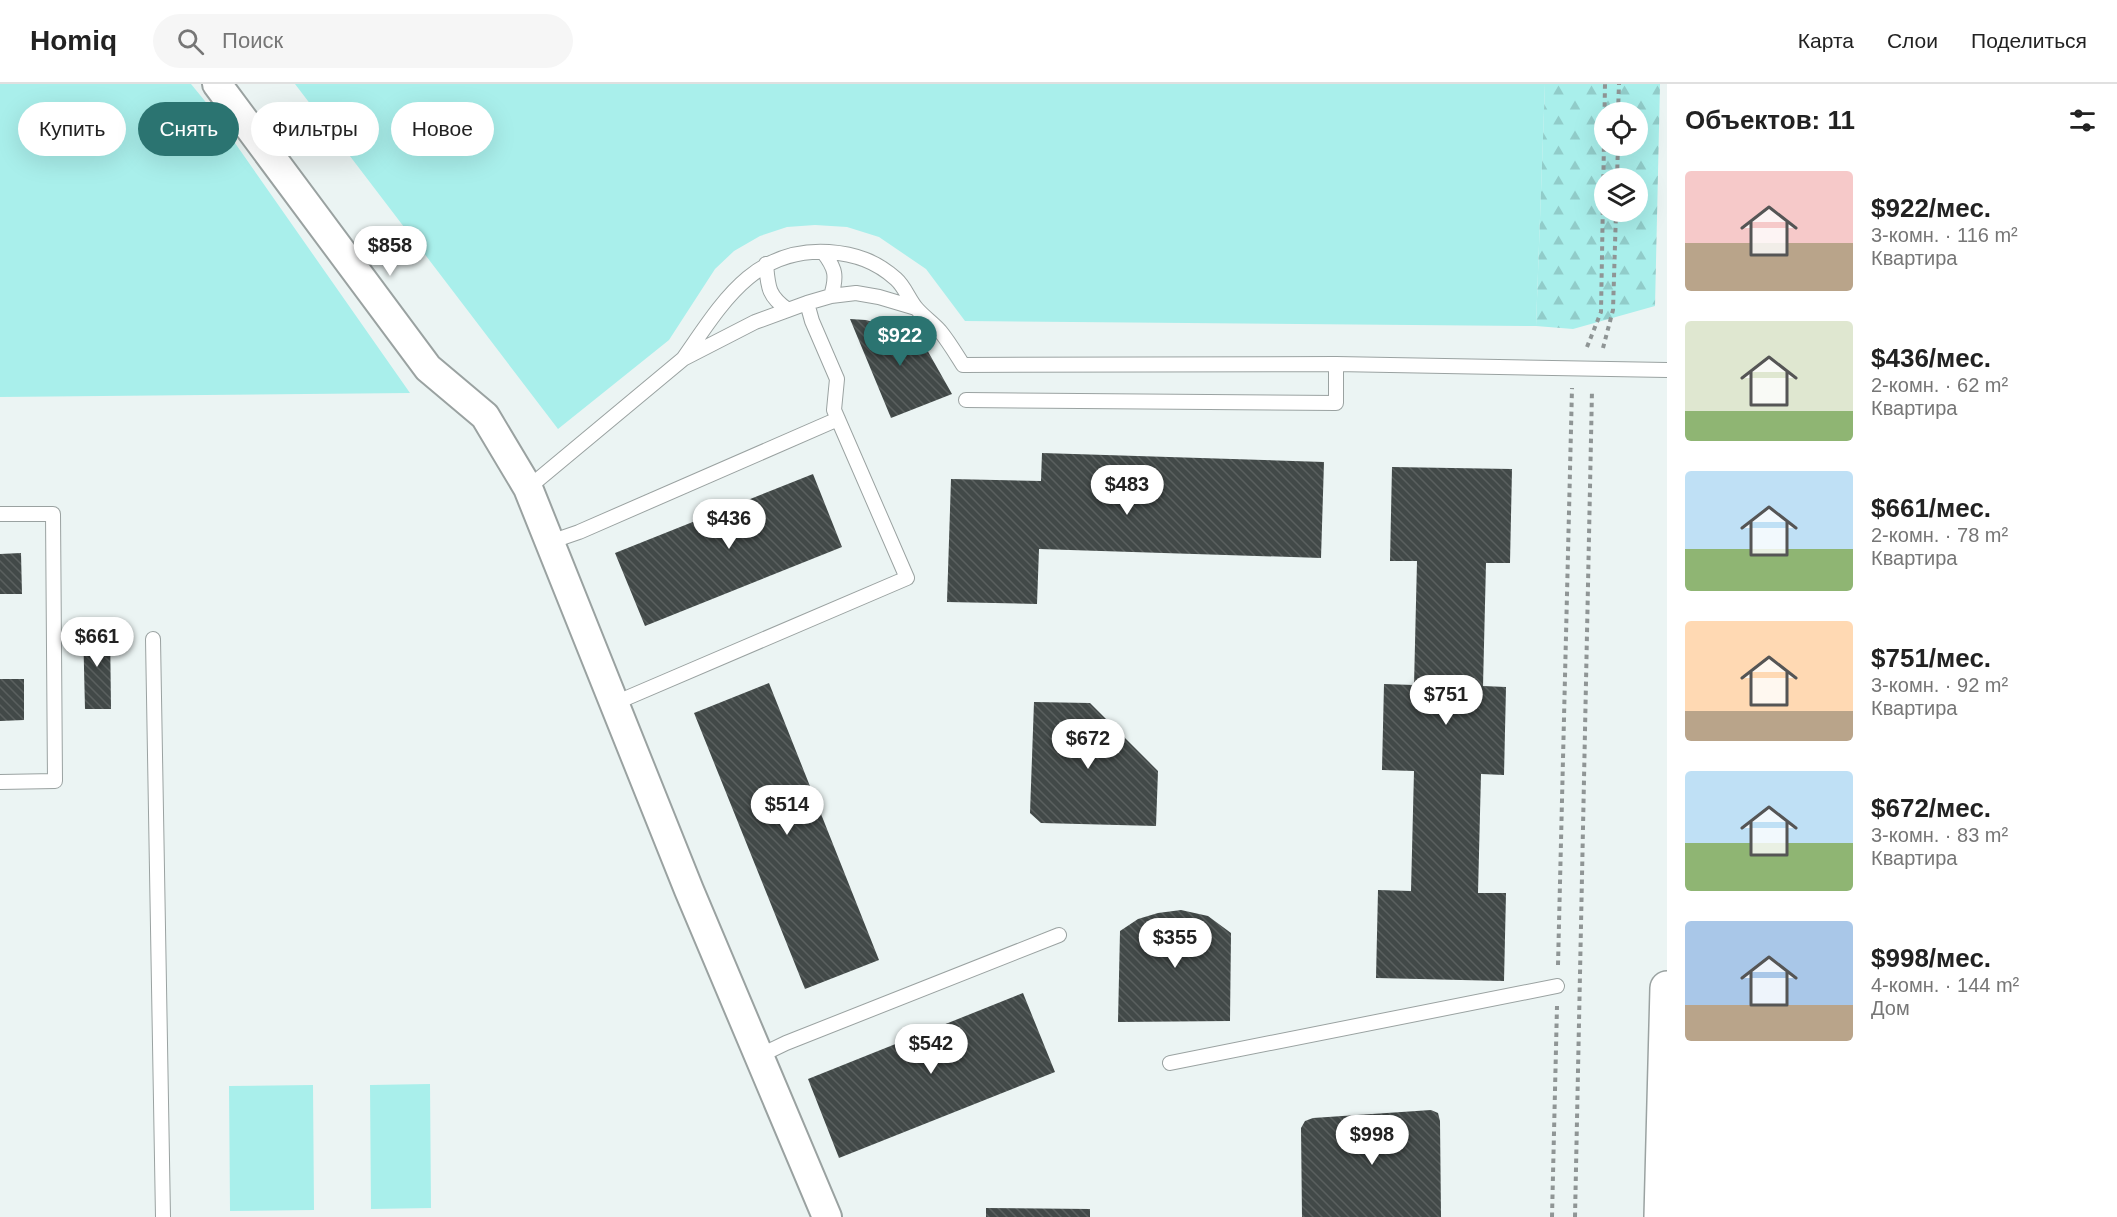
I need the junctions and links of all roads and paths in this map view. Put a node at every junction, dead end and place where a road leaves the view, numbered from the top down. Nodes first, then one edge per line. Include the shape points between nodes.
1 (218, 84) edge
2 (1605, 84) edge
3 (1619, 84) edge
4 (1618, 102) edge
5 (1604, 168) edge
6 (1603, 222) edge
7 (1616, 222) edge
8 (823, 252) junction
9 (766, 264) junction
10 (831, 296) junction
11 (807, 303) junction
12 (916, 308) junction
13 (788, 310) junction
14 (683, 360) junction
15 (1336, 364) junction
16 (1579, 367) junction
17 (1597, 367) junction
18 (1667, 370) edge
19 (966, 400) dead end
20 (838, 419) junction
21 (528, 488) junction
22 (0, 514) edge
23 (550, 542) junction
24 (153, 639) dead end
25 (615, 703) junction
26 (0, 782) edge
27 (1059, 935) dead end
28 (1557, 986) junction
29 (1667, 987) edge
30 (759, 1056) junction
31 (1170, 1063) dead end
32 (163, 1217) edge
33 (827, 1217) edge
34 (1552, 1217) edge
35 (1575, 1217) edge
36 (1661, 1217) edge

1 - 21 street via 428,368 485,416
2 - 5 path
3 - 4 path
6 - 16 path via 1601,312
7 - 17 path via 1613,310
8 - 9 lane via 791,255
8 - 10 lane via 835,272
8 - 12 lane via 870,260 897,280
9 - 13 lane via 770,293
9 - 14 lane via 724,301
10 - 11 lane
10 - 12 lane via 856,293
11 - 13 lane
11 - 20 lane via 837,379 834,410
12 - 15 lane via 940,331 963,365
13 - 14 lane via 755,322
14 - 21 lane
15 - 16 lane
15 - 19 lane via 1336,403
16 - 17 lane
16 - 28 path via 1572,385
17 - 18 lane
17 - 35 path via 1593,383
20 - 23 lane
20 - 25 lane via 907,578
21 - 23 street
22 - 26 lane via 53,514 55,781
23 - 25 street
24 - 32 lane
25 - 30 street
27 - 30 lane
28 - 31 lane
28 - 34 path
29 - 36 main road
30 - 33 street

